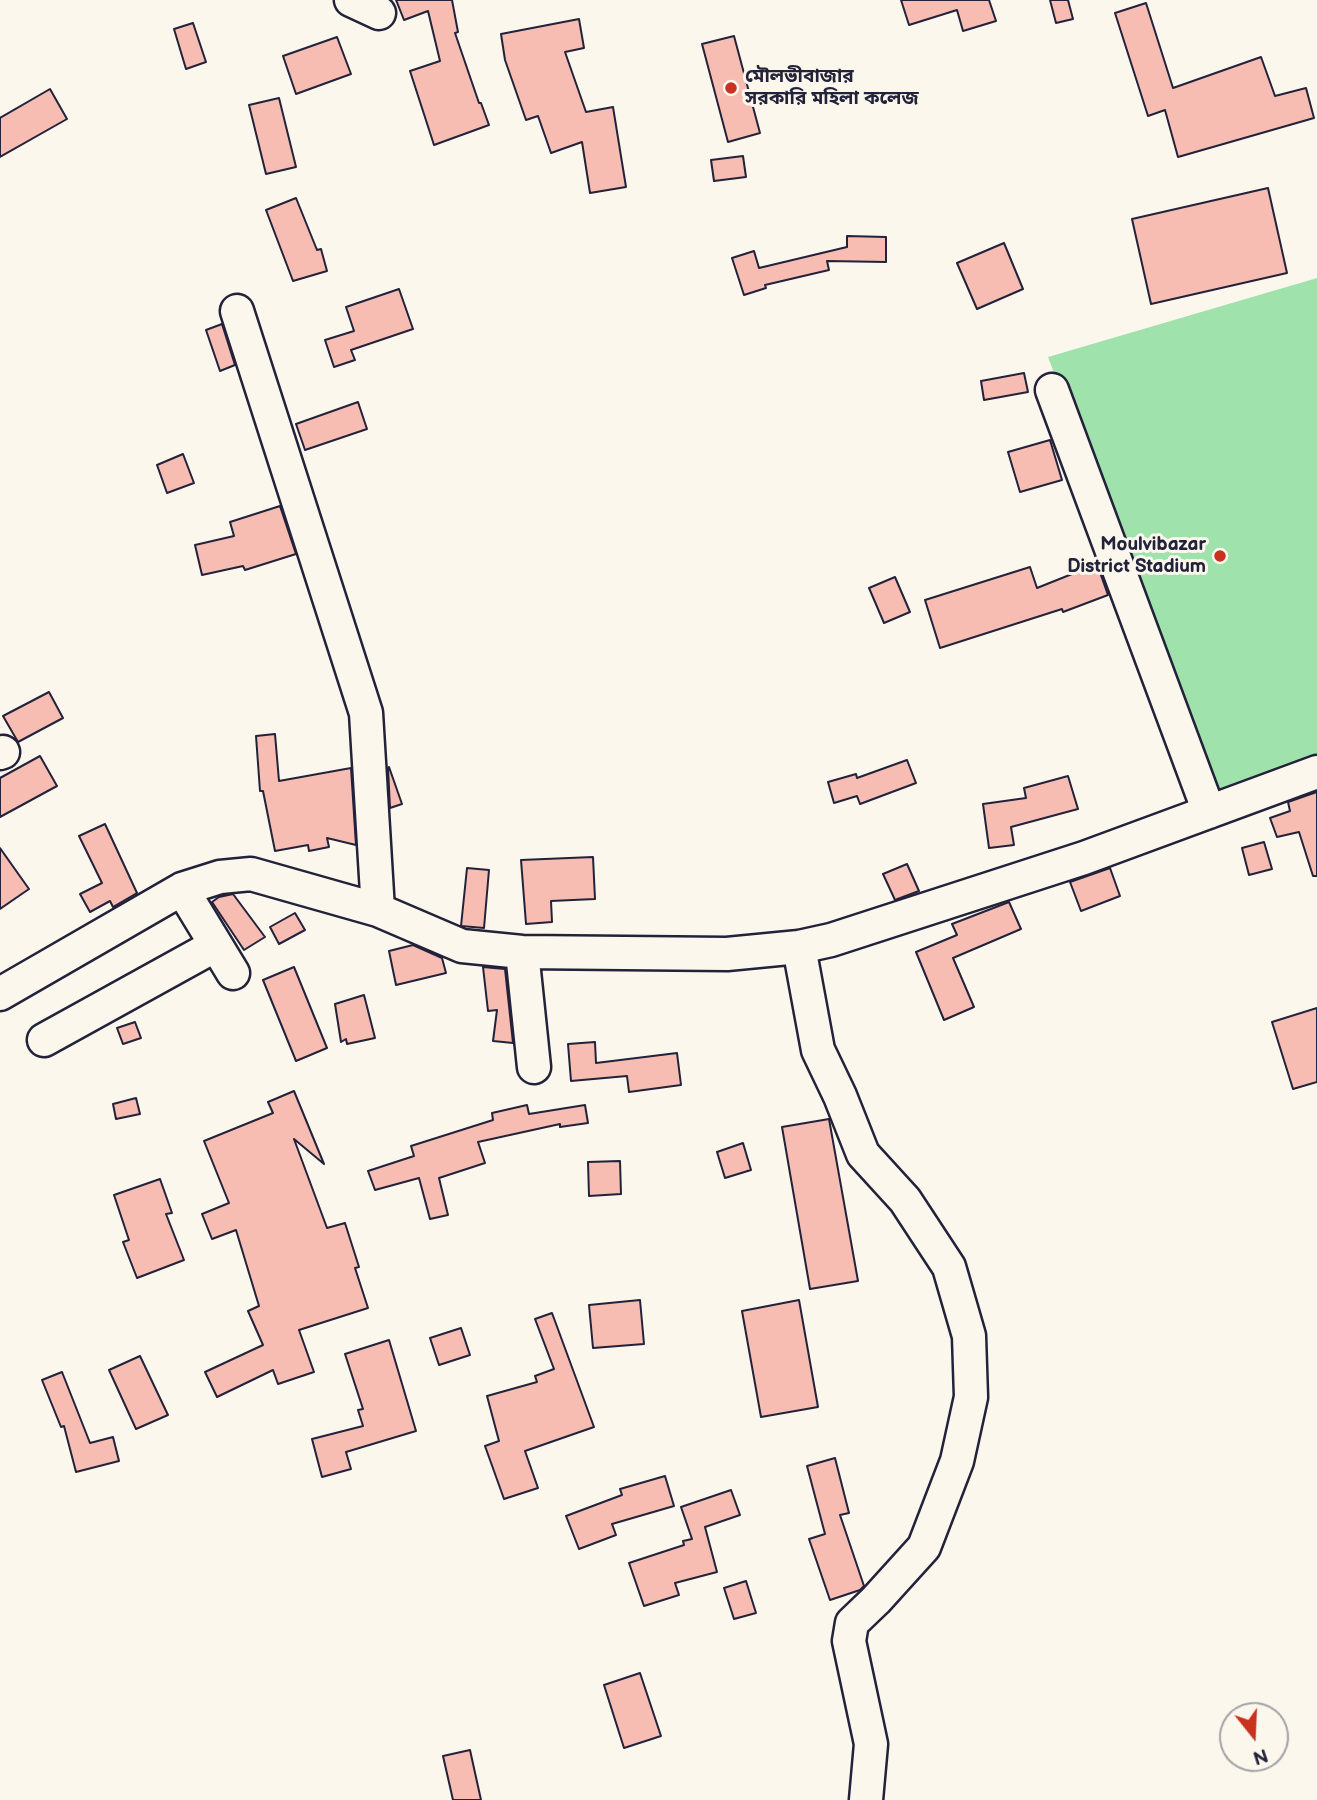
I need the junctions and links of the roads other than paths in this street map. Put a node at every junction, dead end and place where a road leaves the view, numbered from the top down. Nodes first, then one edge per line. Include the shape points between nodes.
1 (237, 311) dead end
2 (1052, 390) dead end
3 (1317, 772) edge
4 (1209, 812) junction
5 (182, 889) junction
6 (378, 910) junction
7 (216, 945) junction
8 (799, 947) junction
9 (522, 952) junction
10 (233, 973) dead end
11 (0, 994) edge
12 (44, 1040) dead end
13 (534, 1067) dead end
14 (866, 1800) edge

1 - 6 street via 366,713
2 - 4 street
3 - 4 street
4 - 8 street via 1084,858
5 - 6 street via 220,877 251,874
5 - 7 street
5 - 11 street
6 - 9 street via 461,946
7 - 10 street
7 - 12 street
8 - 9 street via 727,954
8 - 14 street via 818,1050 863,1154 905,1200 949,1267 969,1336 971,1396 957,1461 924,1547 852,1623 849,1641 871,1744
9 - 13 street

